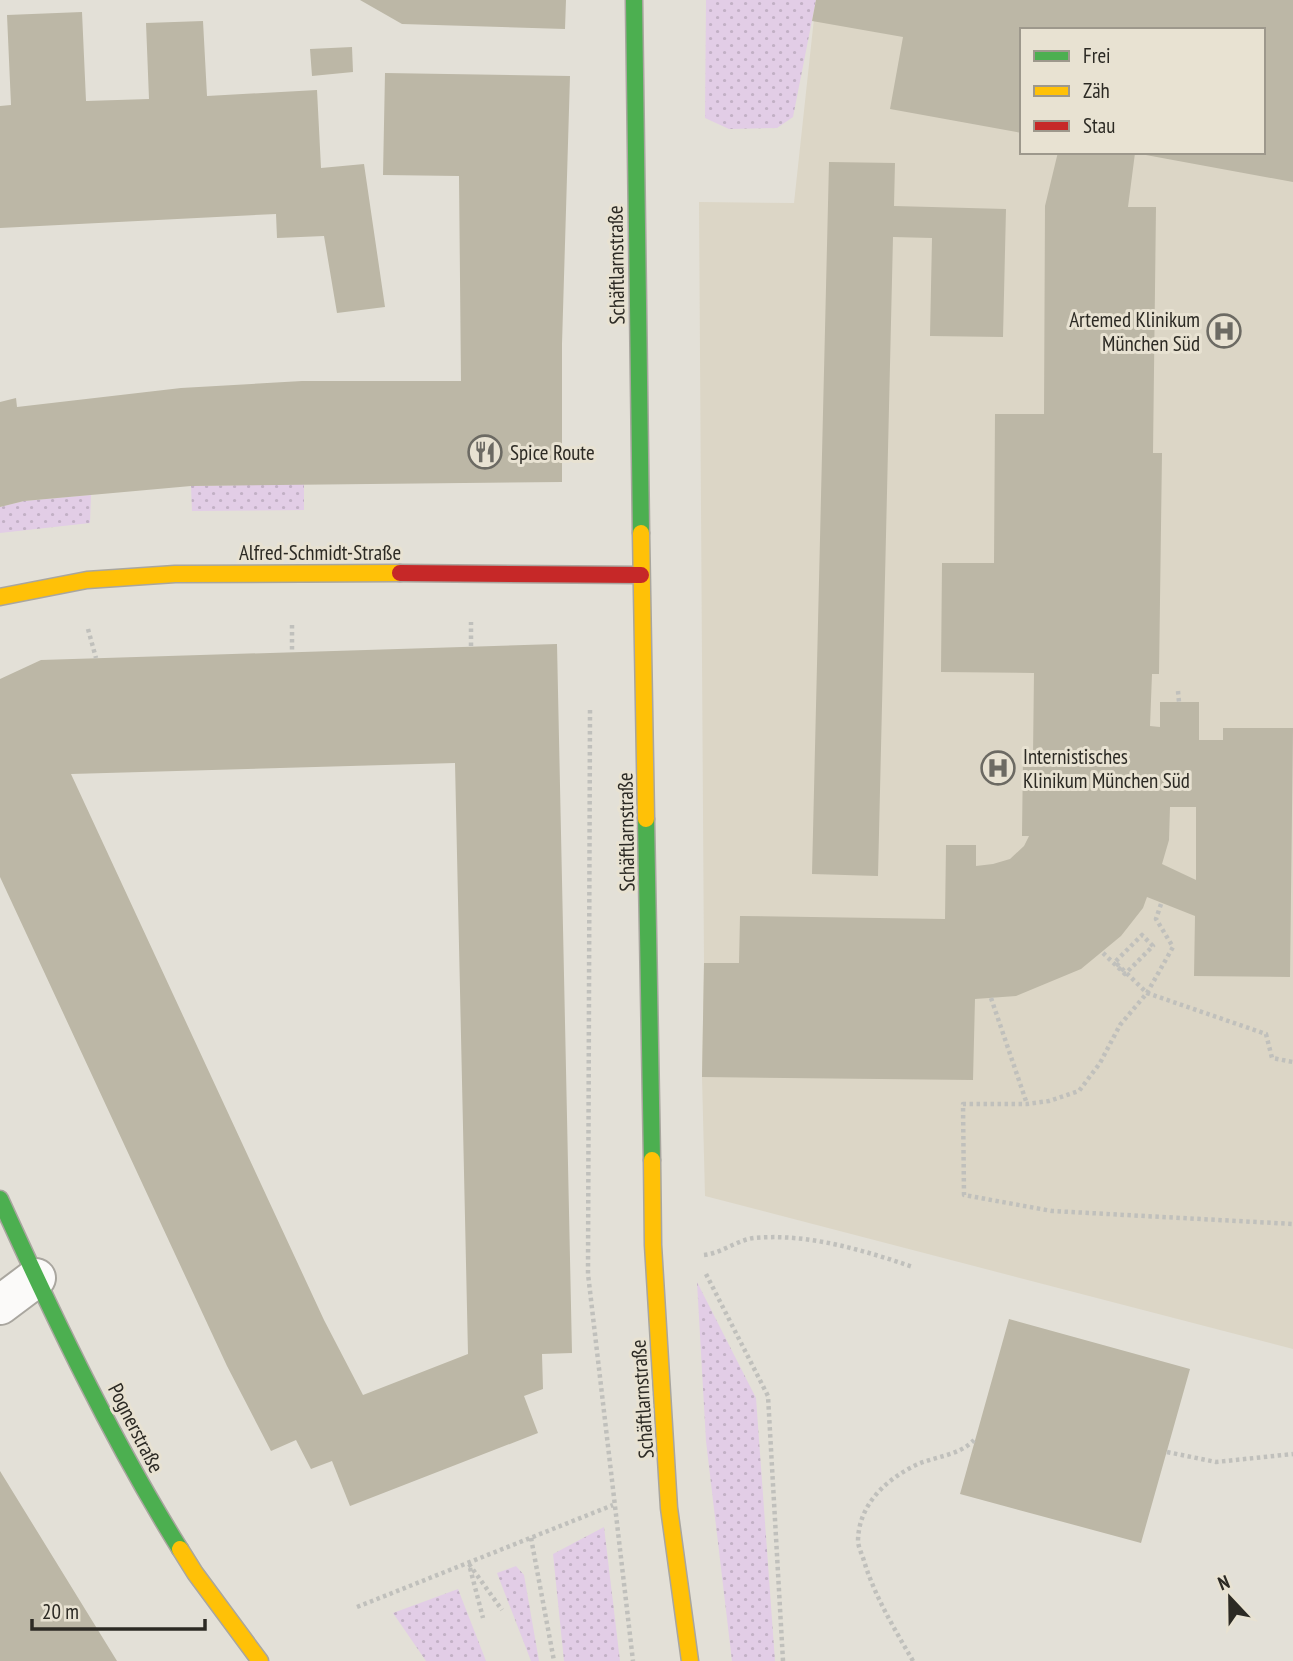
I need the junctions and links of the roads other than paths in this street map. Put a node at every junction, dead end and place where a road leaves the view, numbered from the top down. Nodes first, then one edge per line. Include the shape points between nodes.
1 (634, 0) edge
2 (641, 575) junction
3 (0, 597) edge
4 (0, 1199) edge
5 (36, 1278) junction
6 (0, 1305) edge
7 (260, 1661) edge
8 (690, 1661) edge

1 - 2 street, Schäftlarnstraße
2 - 3 street, Alfred-Schmidt-Straße via 209,572 87,580
2 - 8 street, Schäftlarnstraße via 654,1262 669,1508
4 - 5 street, Pognerstraße
5 - 6 street
5 - 7 street, Pognerstraße via 138,1480 195,1573

